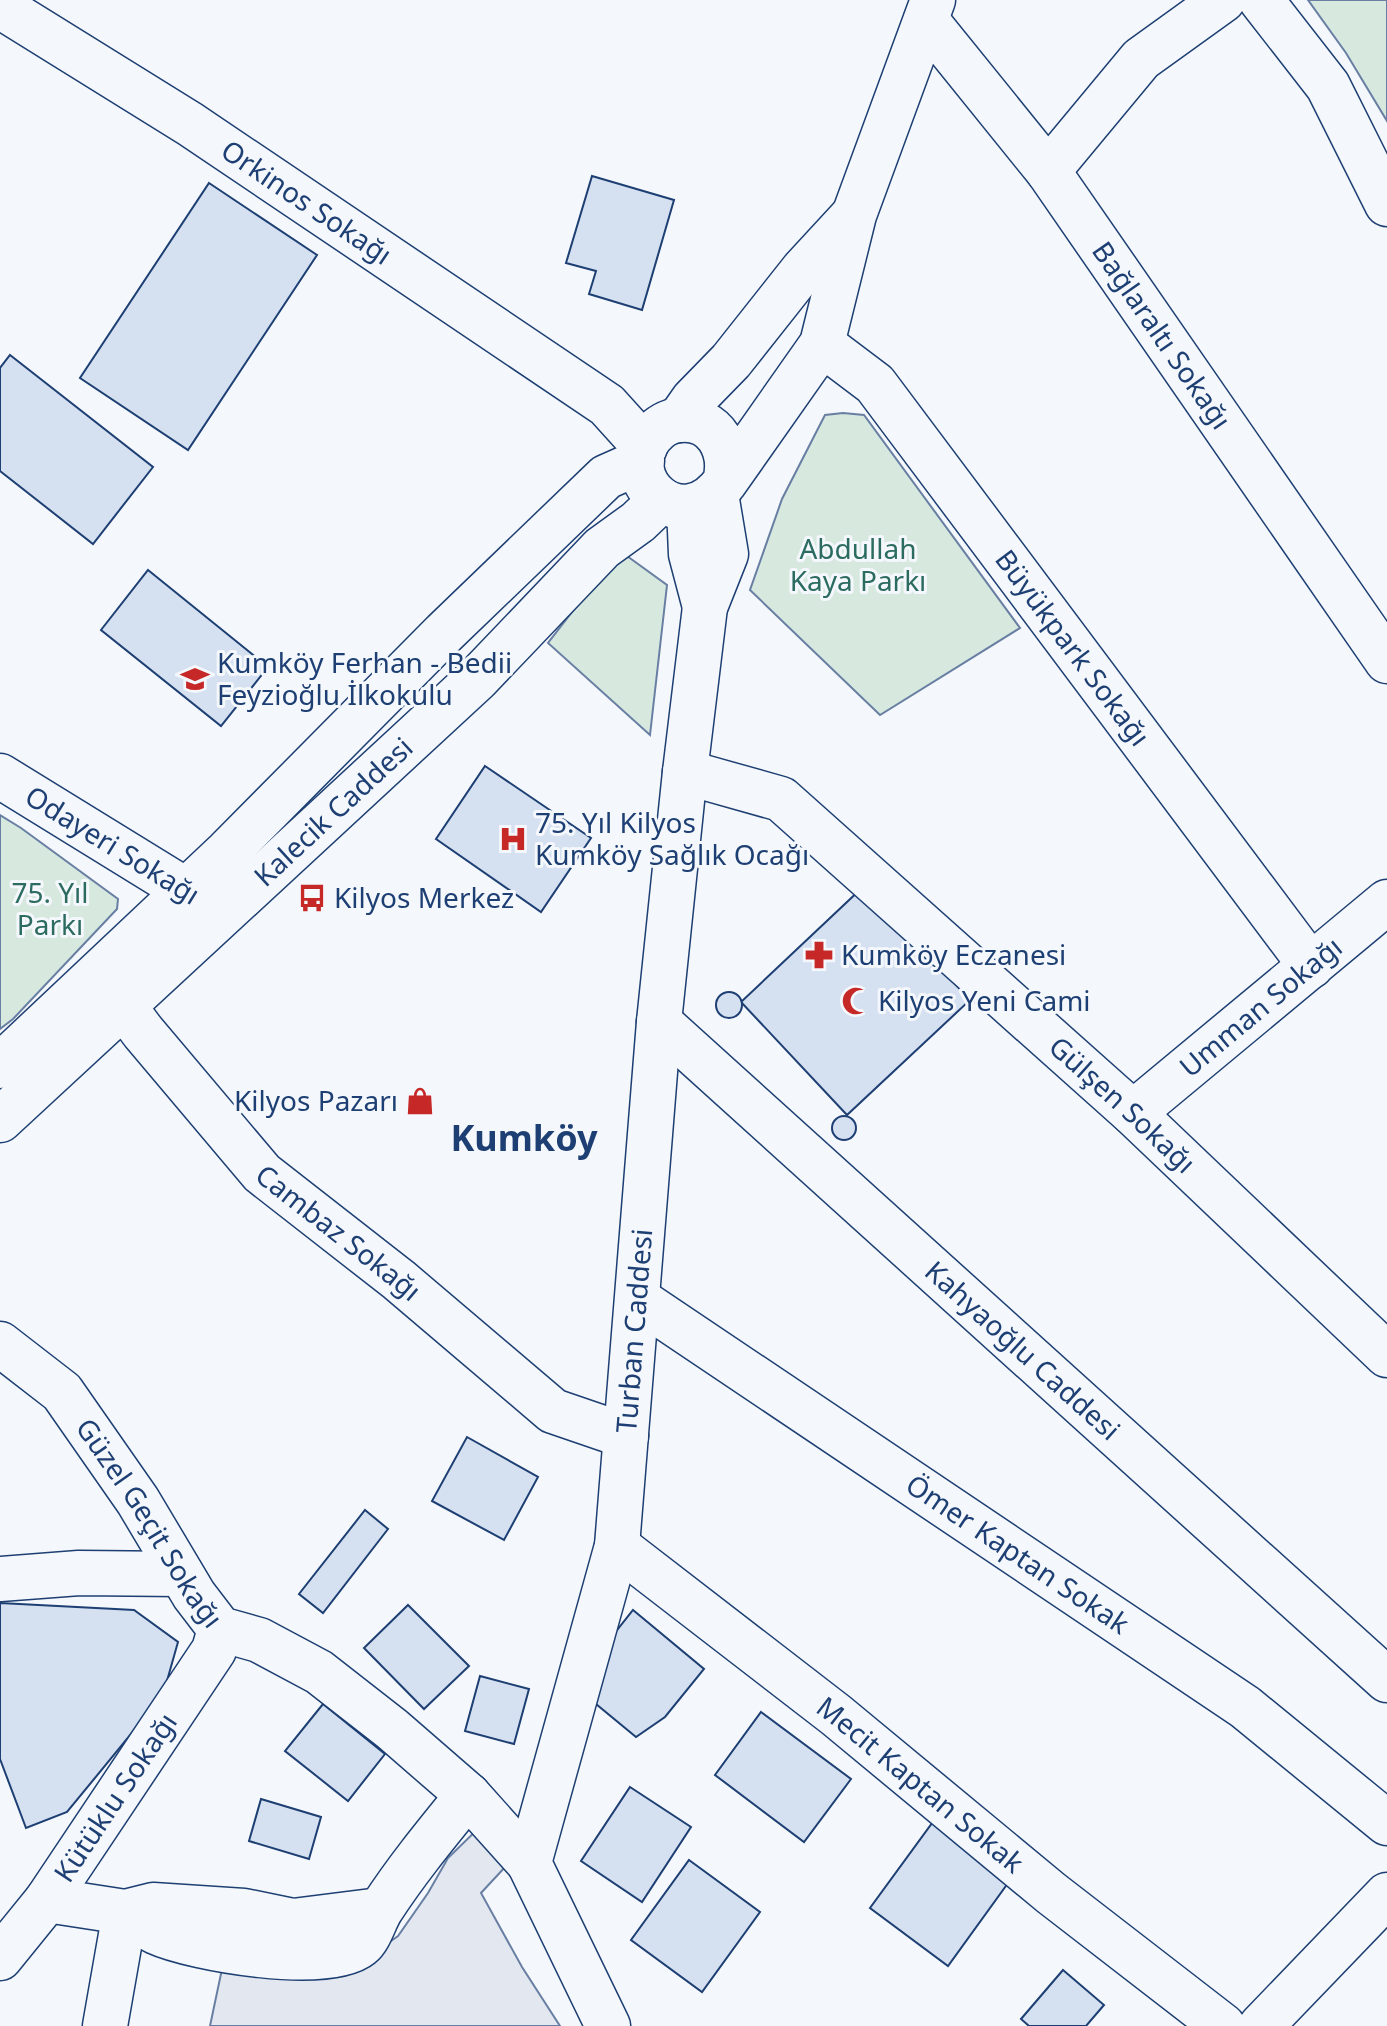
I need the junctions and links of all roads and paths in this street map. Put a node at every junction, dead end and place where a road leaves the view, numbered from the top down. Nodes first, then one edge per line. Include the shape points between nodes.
1 (1223, 0) edge
2 (1261, 0) edge
3 (0, 6) edge
4 (929, 10) edge
5 (1048, 171) junction
6 (1387, 204) edge
7 (854, 215) junction
8 (822, 344) junction
9 (607, 405) joint
10 (658, 438) junction
11 (698, 496) junction
12 (1387, 661) edge
13 (685, 772) junction
14 (0, 776) edge
15 (184, 892) junction
16 (1387, 902) edge
17 (225, 914) junction
18 (1311, 966) junction
19 (99, 973) junction
20 (125, 1007) junction
21 (659, 1022) junction
22 (0, 1066) edge
23 (1133, 1113) junction
24 (0, 1120) edge
25 (639, 1300) junction
26 (0, 1344) edge
27 (1387, 1355) edge
28 (626, 1436) junction
29 (617, 1546) junction
30 (181, 1574) junction
31 (0, 1579) edge
32 (220, 1629) junction
33 (1387, 1680) edge
34 (468, 1795) junction
35 (1387, 1823) edge
36 (529, 1863) junction
37 (1387, 1895) edge
38 (47, 1900) junction
39 (125, 1912) junction
40 (0, 1958) edge
41 (105, 2026) edge
42 (608, 2026) edge
43 (1223, 2026) edge
44 (1261, 2026) edge

1 - 5 street via 1141,59
2 - 6 street via 1328,86
3 - 9 street, Orkinos Sokağı via 190,124
4 - 5 street, Bağlaraltı Sokağı
4 - 7 street
5 - 12 street, Bağlaraltı Sokağı
7 - 8 street
7 - 10 street
8 - 11 street, Kalecik Caddesi
8 - 18 street, Büyükpark Sokağı via 875,384
9 - 10 street, Turban Caddesi via 641,412
10 - 11 street via 643,476 650,489
10 - 11 street, Turban Caddesi via 705,425 724,443 728,469
10 - 15 street, Kalecik Caddesi via 606,477
11 - 13 street, Turban Caddesi via 691,554 705,607
11 - 17 street, Kalecik Caddesi via 638,522 602,548 477,679
13 - 21 street, Turban Caddesi
13 - 23 street, Gülşen Sokağı via 781,799
14 - 15 street, Odayeri Sokağı
15 - 17 street, Odayeri Sokağı
15 - 19 street, Kalecik Caddesi
16 - 18 street, Umman Sokağı
17 - 20 street, Kalecik Caddesi
18 - 23 street, Umman Sokağı
19 - 20 street, Cambaz Sokağı
19 - 22 street, Kalecik Caddesi
20 - 24 street, Kalecik Caddesi
20 - 28 street, Cambaz Sokağı via 262,1173 553,1411
21 - 25 street, Turban Caddesi
21 - 33 street, Kahyaoğlu Caddesi
23 - 27 street, Gülşen Sokağı
25 - 28 street, Turban Caddesi
25 - 35 street, Ömer Kaptan Sokak via 1245,1707
26 - 30 street, Güzel Geçit Sokağı via 62,1392
28 - 29 street, Turban Caddesi
29 - 36 street, Turban Caddesi
29 - 43 street, Mecit Kaptan Sokak
30 - 31 street
30 - 32 street, Güzel Geçit Sokağı
32 - 34 street, Güzel Geçit Sokağı via 259,1640 319,1672
32 - 38 street, Kütüklu Sokağı via 214,1650
34 - 36 street, Güzel Geçit Sokağı
34 - 39 street via 413,1863 362,1945 337,1955 282,1958 205,1946 156,1932
36 - 42 street
37 - 44 street
38 - 39 street
38 - 40 street, Kütüklu Sokağı
39 - 41 street

